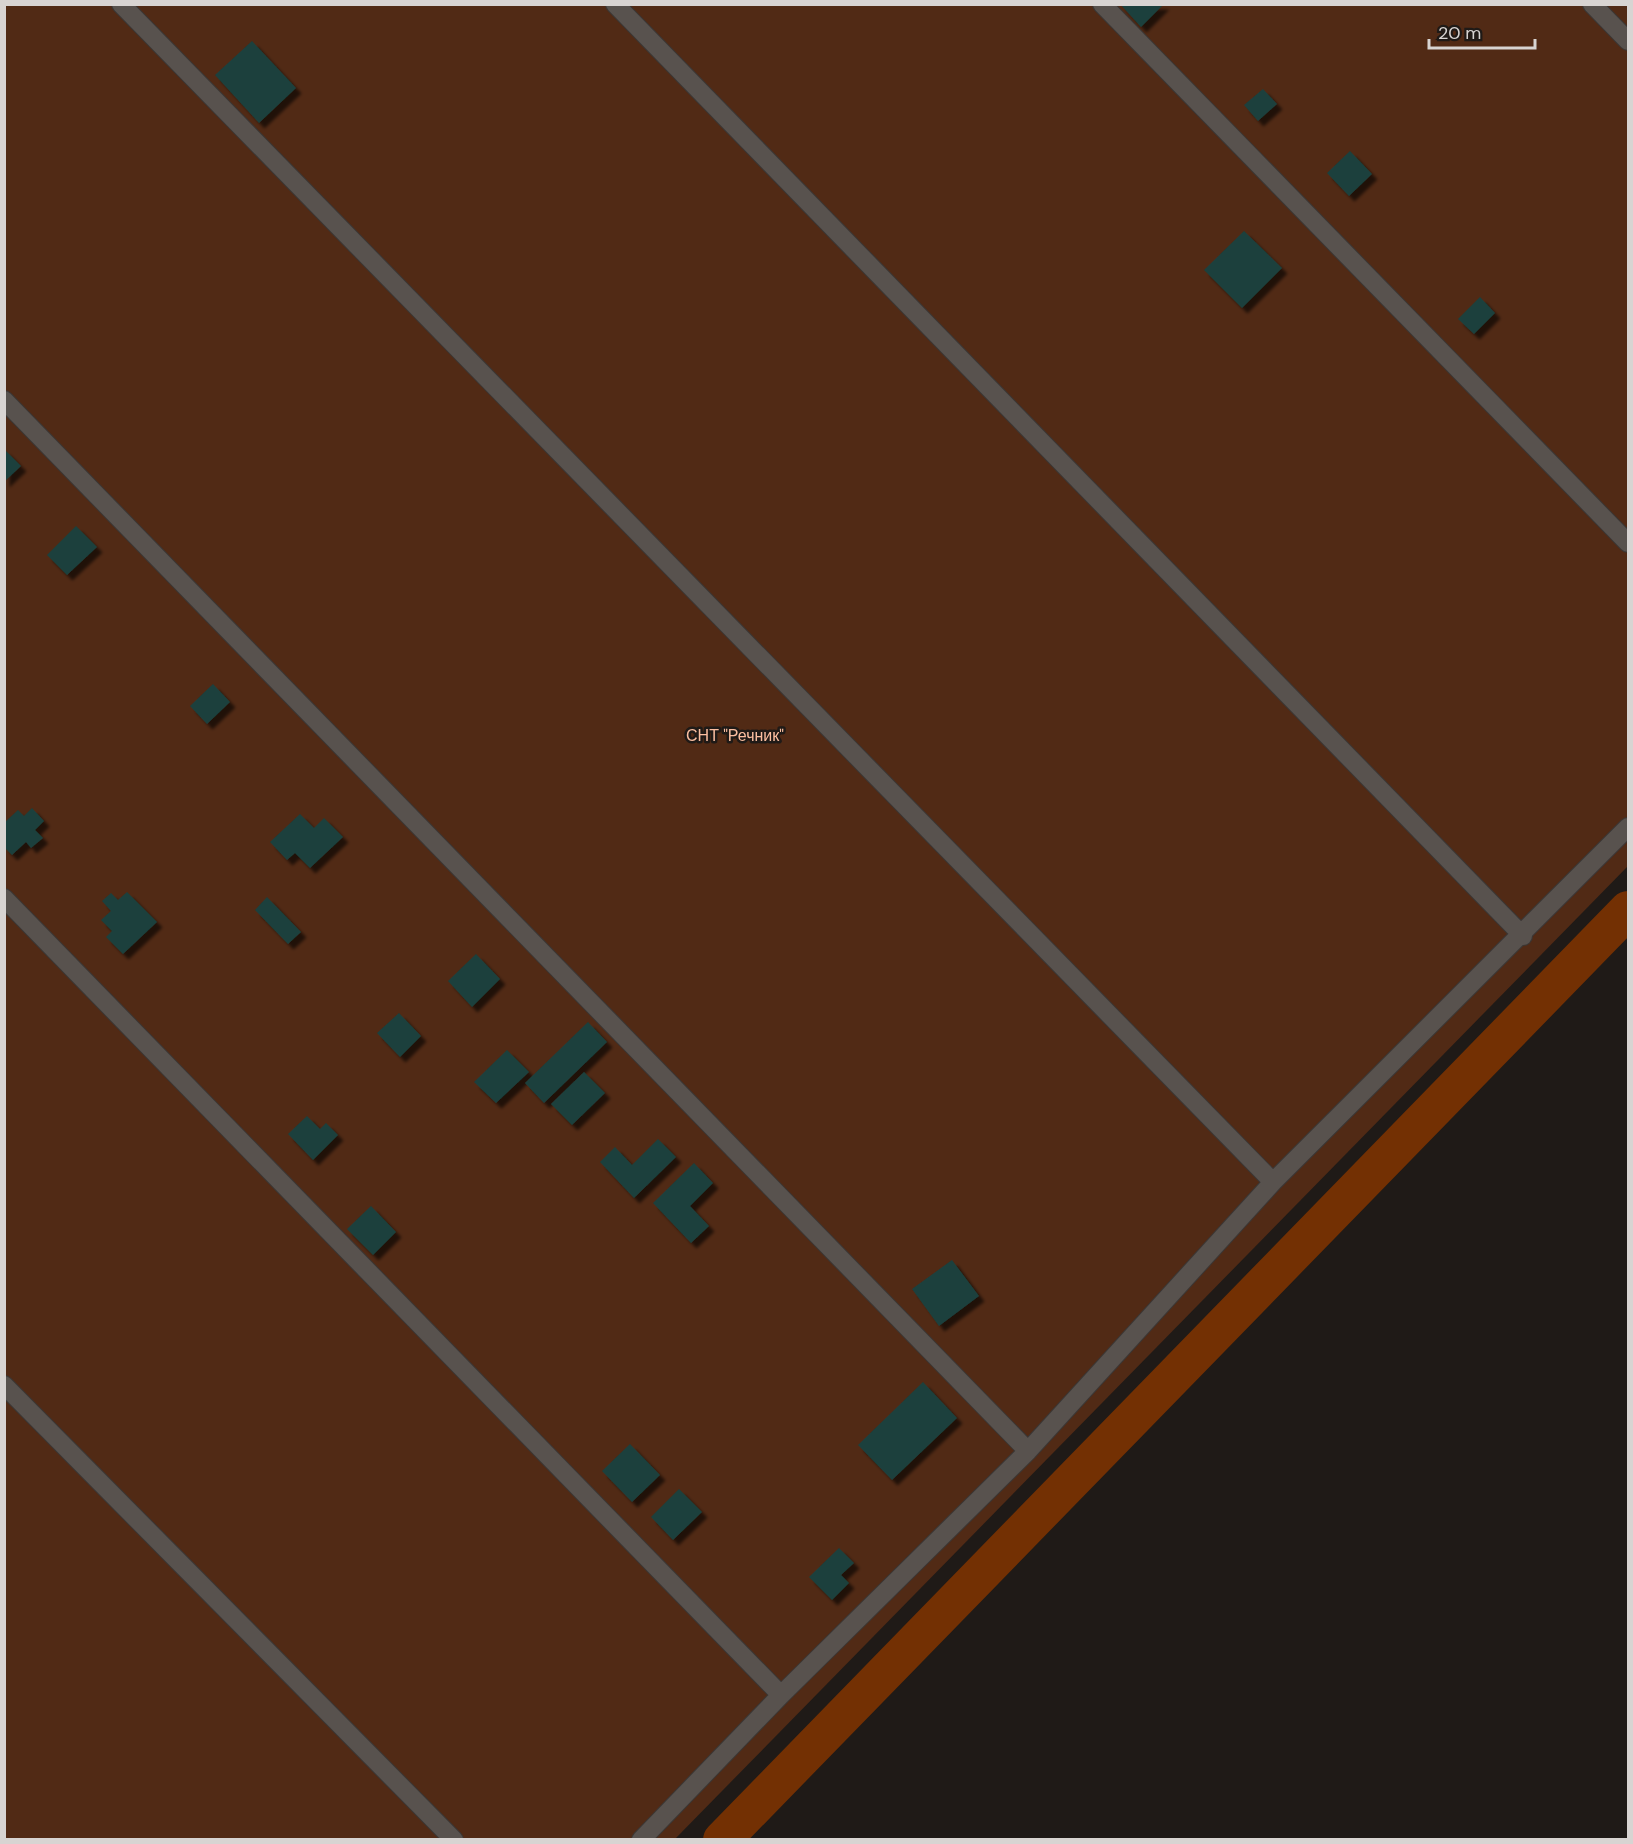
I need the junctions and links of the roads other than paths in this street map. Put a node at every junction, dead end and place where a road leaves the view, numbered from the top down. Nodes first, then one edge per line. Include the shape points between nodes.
1 (121, 4) edge
2 (615, 4) edge
3 (1102, 4) edge
4 (1592, 4) edge
5 (1629, 42) edge
6 (4, 400) edge
7 (1629, 543) edge
8 (1629, 827) edge
9 (4, 898) edge
10 (1523, 936) junction
11 (1273, 1182) junction
12 (4, 1385) edge
13 (1028, 1451) junction
14 (781, 1695) junction
15 (454, 1839) edge
16 (642, 1839) edge

1 - 11 street
2 - 10 street
3 - 7 street
4 - 5 street
6 - 13 street
8 - 10 street
9 - 14 street
10 - 11 street
11 - 13 street
12 - 15 street
13 - 14 street
14 - 16 street

